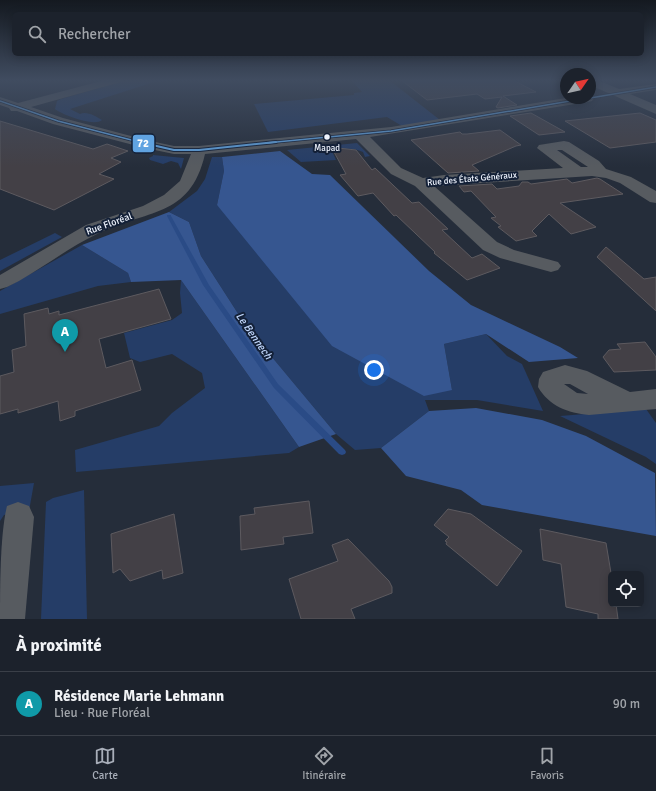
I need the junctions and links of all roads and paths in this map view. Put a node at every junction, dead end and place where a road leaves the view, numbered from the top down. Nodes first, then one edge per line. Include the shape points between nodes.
1 (23, 109) edge
2 (48, 109) edge
3 (522, 109) edge
4 (47, 118) junction
5 (360, 135) junction
6 (199, 150) junction
7 (577, 171) junction
8 (602, 172) junction
9 (421, 183) junction
10 (656, 198) edge
11 (551, 266) dead end
12 (0, 283) edge
13 (656, 399) edge
14 (626, 401) dead end
15 (18, 517) dead end
16 (7, 619) edge

1 - 4 street
2 - 4 street
3 - 5 street
4 - 6 street via 158,148
5 - 6 street
5 - 9 street, Rue des États Généraux via 396,171
6 - 12 street, Rue Floréal via 191,177 181,190 168,200 148,210 94,228
7 - 8 street, Rue des États Généraux
7 - 8 street, Rue des États Généraux via 544,148 564,145
7 - 9 street, Rue des États Généraux
8 - 10 street, Rue des États Généraux via 625,178
9 - 11 street via 490,246 507,254
13 - 14 street
15 - 16 street

